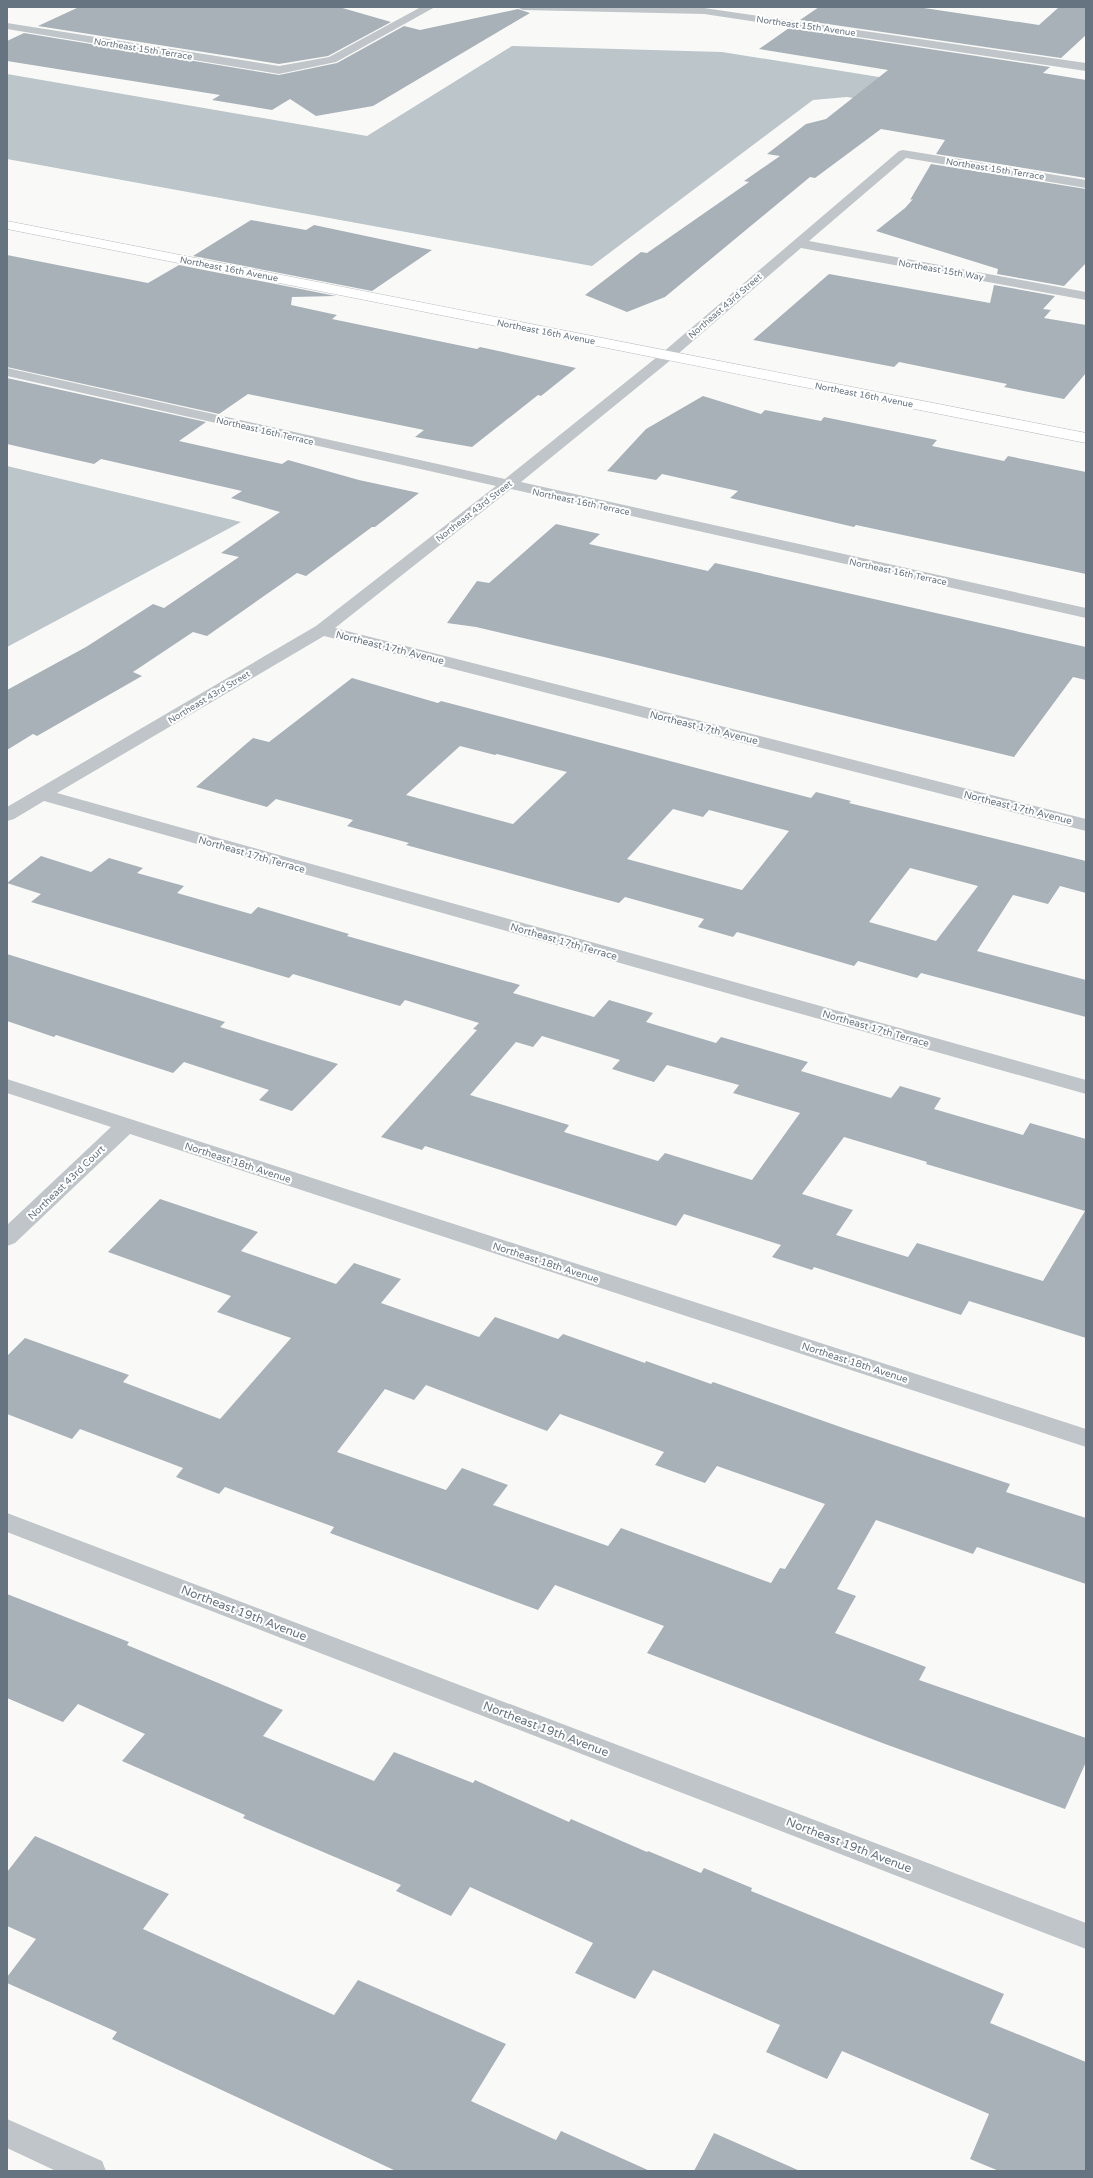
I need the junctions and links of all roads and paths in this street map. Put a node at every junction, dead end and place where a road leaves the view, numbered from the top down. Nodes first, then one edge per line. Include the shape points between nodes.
1 (429, 7) edge
2 (523, 7) edge
3 (708, 9) edge
4 (7, 26) edge
5 (1086, 68) edge
6 (903, 154) joint
7 (1086, 184) edge
8 (7, 225) edge
9 (797, 243) junction
10 (1086, 296) edge
11 (667, 356) junction
12 (7, 372) edge
13 (1086, 438) edge
14 (507, 485) junction
15 (1086, 613) edge
16 (322, 630) junction
17 (42, 796) junction
18 (7, 815) edge
19 (1086, 825) edge
20 (7, 1086) edge
21 (1086, 1087) edge
22 (126, 1125) junction
23 (7, 1238) edge
24 (1086, 1438) edge
25 (7, 1522) edge
26 (1086, 1936) edge
27 (7, 2133) edge
28 (90, 2171) edge

1 - 4 street, Northeast 15th Terrace via 332,60 279,70
2 - 3 street, Northeast 15th Avenue
3 - 5 street, Northeast 15th Avenue
6 - 7 street, Northeast 15th Terrace
6 - 9 street, Northeast 43rd Street
8 - 11 street, Northeast 16th Avenue
9 - 10 street, Northeast 15th Way
9 - 11 street, Northeast 43rd Street
11 - 13 street, Northeast 16th Avenue
11 - 14 street, Northeast 43rd Street
12 - 14 street, Northeast 16th Terrace
14 - 15 street, Northeast 16th Terrace
14 - 16 street, Northeast 43rd Street
16 - 17 street, Northeast 43rd Street
16 - 19 street, Northeast 17th Avenue
17 - 18 street, Northeast 43rd Street
17 - 21 street, Northeast 17th Terrace
20 - 22 street, Northeast 18th Avenue
22 - 23 street, Northeast 43rd Court
22 - 24 street, Northeast 18th Avenue
25 - 26 street, Northeast 19th Avenue
27 - 28 street

